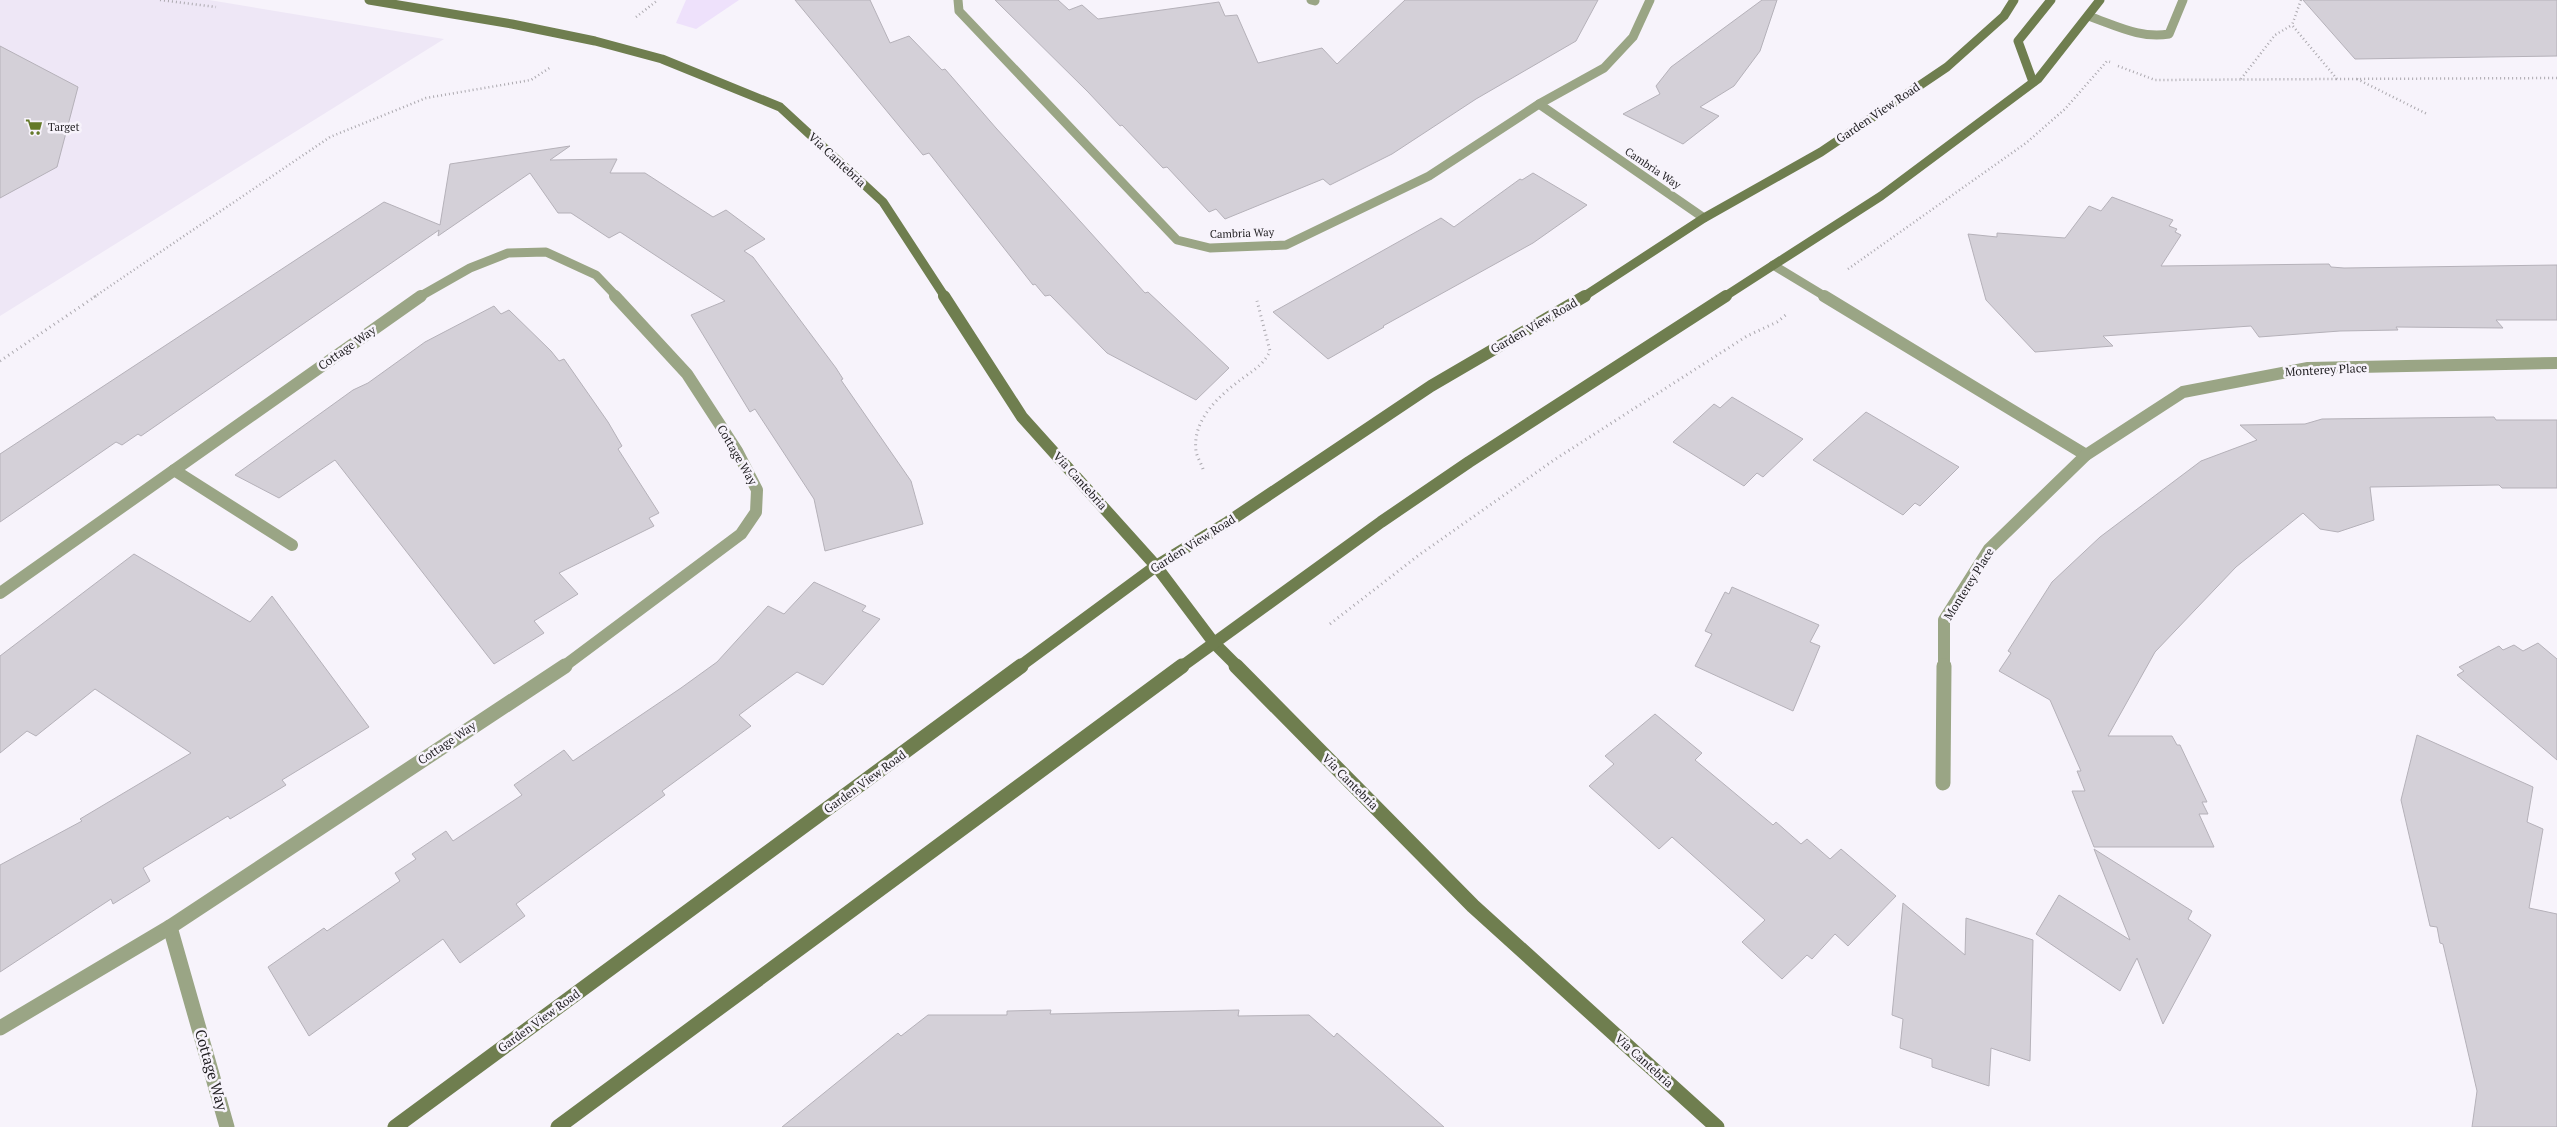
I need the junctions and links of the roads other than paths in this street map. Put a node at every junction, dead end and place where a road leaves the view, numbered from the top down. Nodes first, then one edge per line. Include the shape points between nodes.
1 (369, 0) edge
2 (958, 0) edge
3 (1650, 0) edge
4 (2014, 0) edge
5 (2051, 0) edge
6 (2100, 0) edge
7 (2184, 0) edge
8 (2088, 16) junction
9 (2033, 82) junction
10 (1539, 104) junction
11 (1704, 218) junction
12 (1773, 265) junction
13 (2557, 363) edge
14 (2086, 454) junction
15 (174, 470) junction
16 (292, 546) dead end
17 (1156, 566) junction
18 (0, 594) edge
19 (1214, 642) junction
20 (1943, 783) dead end
21 (170, 927) junction
22 (0, 1028) edge
23 (227, 1127) edge
24 (395, 1127) edge
25 (558, 1127) edge
26 (1718, 1127) edge

1 - 17 main road, Via Cantebria via 512,24 662,58 780,107 883,202 1022,416
2 - 10 street, Cambria Way via 959,11 1177,240 1210,248 1286,245 1430,176
3 - 10 street, Cambria Way via 1633,38 1604,68
4 - 11 main road, Garden View Road via 2004,16 1947,67 1821,152
5 - 9 main road via 2018,41
6 - 8 main road
7 - 8 street via 2169,34 2160,37
8 - 9 main road
9 - 12 main road via 1880,196
10 - 11 street, Cambria Way
11 - 17 main road, Garden View Road via 1597,289 1431,386 1236,517
12 - 14 street
12 - 19 main road via 1469,462
13 - 14 street, Monterey Place via 2284,371 2183,392
14 - 20 street, Monterey Place via 1989,549 1944,620
15 - 16 street
15 - 18 street, Cottage Way
15 - 21 street, Cottage Way via 427,292 470,268 508,253 546,252 596,275 688,374 737,451 757,490 756,512 741,534 568,664
17 - 19 main road, Via Cantebria
17 - 24 main road, Garden View Road
19 - 25 main road
19 - 26 main road, Via Cantebria via 1474,906
21 - 22 street, Cottage Way
21 - 23 street, Cottage Way

